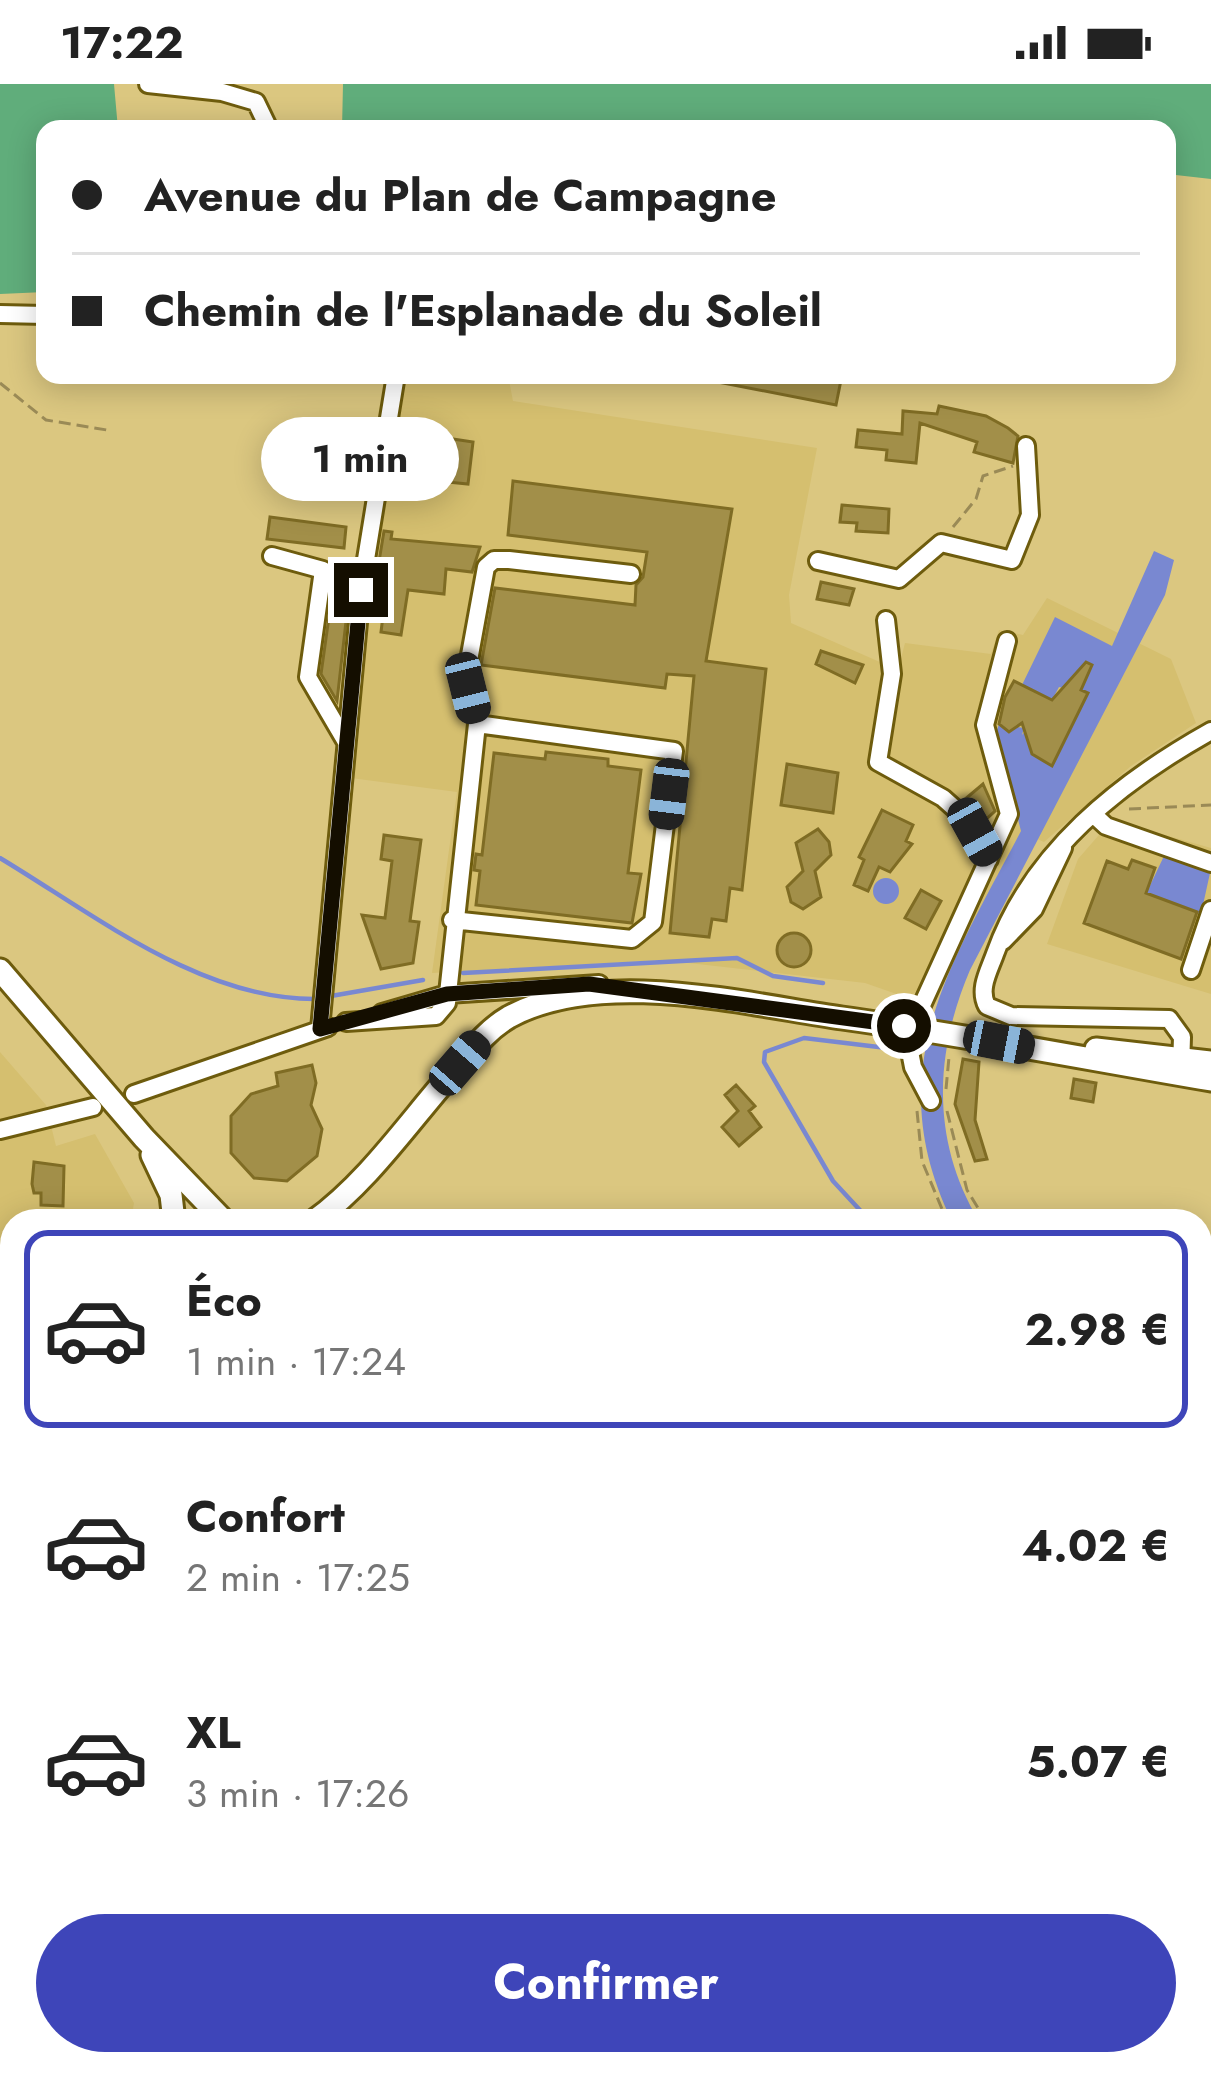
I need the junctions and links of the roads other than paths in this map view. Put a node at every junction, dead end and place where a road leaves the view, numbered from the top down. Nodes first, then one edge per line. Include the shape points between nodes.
1 (148, 84) edge
2 (265, 120) edge
3 (0, 314) edge
4 (36, 315) edge
5 (394, 384) edge
6 (1027, 454) road end
7 (272, 556) dead end
8 (818, 561) dead end
9 (631, 574) dead end
10 (886, 620) dead end
11 (1007, 641) dead end
12 (477, 724) junction
13 (1211, 731) edge
14 (346, 742) junction
15 (1098, 810) junction
16 (989, 859) junction
17 (1211, 863) edge
18 (1211, 910) edge
19 (452, 920) junction
20 (0, 970) edge
21 (1191, 970) dead end
22 (653, 993) junction
23 (447, 994) junction
24 (913, 1027) junction
25 (320, 1029) junction
26 (1211, 1062) edge
27 (1181, 1066) junction
28 (1211, 1080) edge
29 (134, 1094) dead end
30 (931, 1101) dead end
31 (93, 1107) dead end
32 (0, 1130) edge
33 (144, 1138) junction
34 (354, 1185) junction
35 (172, 1209) edge
36 (212, 1209) edge
37 (327, 1209) edge
38 (340, 1209) edge

1 - 2 street via 256,102
3 - 4 street
5 - 14 street via 377,466
6 - 8 street via 1030,514 1016,558 934,544 899,579
7 - 14 street via 323,571 308,677
9 - 12 street via 509,560 486,567 468,666
10 - 16 street via 892,674 878,761 943,797
11 - 16 street via 985,725 1009,814
12 - 19 street
12 - 19 street via 674,751 653,922 632,939
13 - 15 street
14 - 25 street
15 - 17 street via 1106,826
15 - 27 street via 1045,860 982,990 992,1010 1011,1016 1159,1016 1180,1028
16 - 24 street
18 - 21 street
19 - 23 street
20 - 33 main road
22 - 23 street via 589,984
22 - 24 main road
22 - 34 main road via 580,995 508,1018
23 - 25 street via 436,1016
24 - 27 main road
24 - 30 street via 913,1067
25 - 29 street
26 - 27 main road
27 - 28 main road
31 - 32 street
33 - 35 main road
33 - 36 main road
34 - 37 main road
34 - 38 main road

